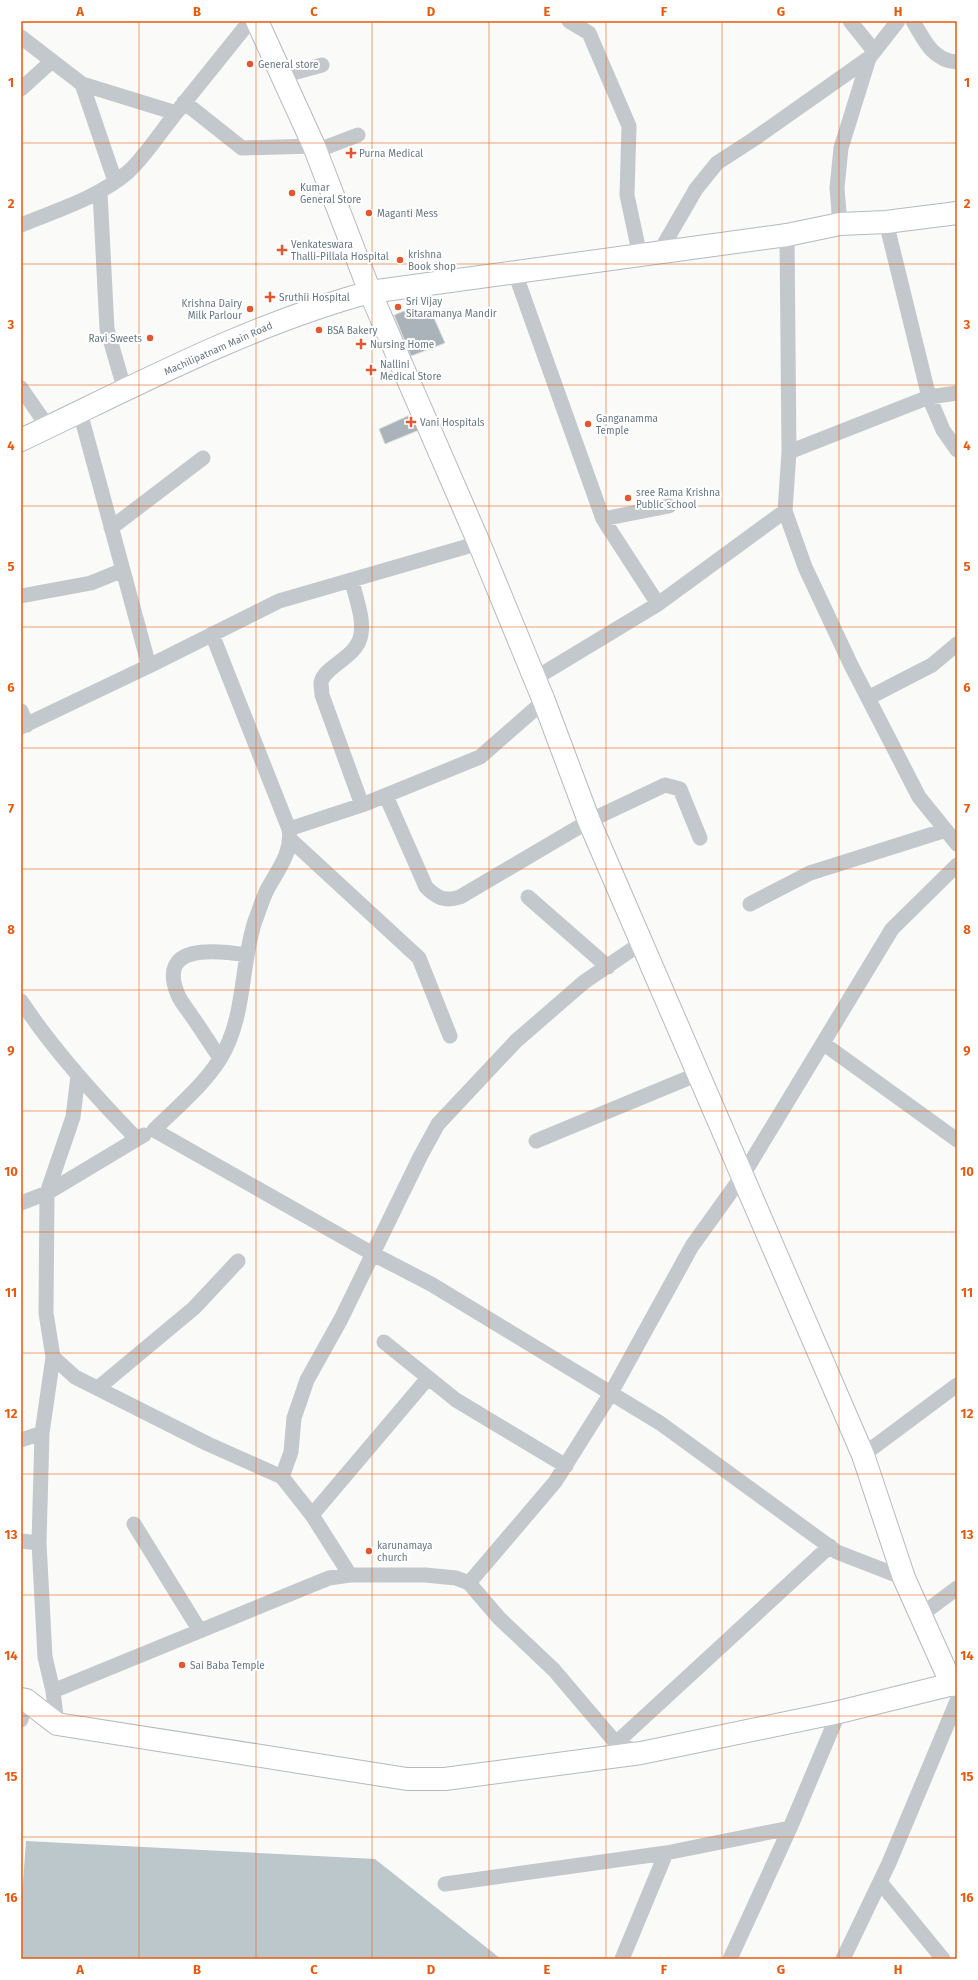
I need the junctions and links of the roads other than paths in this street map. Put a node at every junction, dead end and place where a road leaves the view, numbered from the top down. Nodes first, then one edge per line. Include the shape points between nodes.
1 (250, 21) edge
2 (258, 21) edge
3 (569, 21) edge
4 (850, 21) edge
5 (898, 21) edge
6 (913, 21) edge
7 (21, 37) edge
8 (871, 54) junction
9 (52, 61) junction
10 (957, 62) edge
11 (322, 65) dead end
12 (282, 76) junction
13 (82, 84) junction
14 (21, 89) edge
15 (180, 107) junction
16 (358, 134) dead end
17 (315, 148) junction
18 (115, 181) junction
19 (100, 192) junction
20 (957, 213) edge
21 (886, 222) junction
22 (840, 224) junction
23 (21, 225) edge
24 (787, 235) junction
25 (650, 254) junction
26 (515, 272) junction
27 (370, 292) junction
28 (21, 388) edge
29 (125, 391) junction
30 (957, 393) edge
31 (930, 397) junction
32 (80, 412) junction
33 (48, 427) junction
34 (21, 440) edge
35 (957, 450) edge
36 (789, 452) junction
37 (203, 458) dead end
38 (669, 506) dead end
39 (786, 511) junction
40 (603, 519) junction
41 (111, 528) junction
42 (479, 543) junction
43 (123, 570) junction
44 (352, 580) junction
45 (21, 596) edge
46 (658, 604) junction
47 (212, 634) junction
48 (957, 644) edge
49 (149, 666) junction
50 (534, 679) junction
51 (868, 698) junction
52 (544, 701) junction
53 (23, 721) edge
54 (386, 796) junction
55 (362, 805) junction
56 (589, 821) junction
57 (946, 830) junction
58 (290, 835) junction
59 (700, 838) dead end
60 (957, 844) edge
61 (957, 865) edge
62 (528, 897) dead end
63 (750, 904) dead end
64 (642, 942) junction
65 (247, 955) junction
66 (608, 967) junction
67 (21, 1001) edge
68 (27, 1023) edge
69 (450, 1036) dead end
70 (824, 1044) junction
71 (220, 1058) junction
72 (698, 1074) junction
73 (78, 1076) junction
74 (154, 1130) junction
75 (136, 1139) junction
76 (957, 1140) edge
77 (536, 1141) dead end
78 (743, 1175) junction
79 (47, 1193) junction
80 (21, 1203) edge
81 (373, 1254) junction
82 (238, 1261) dead end
83 (384, 1342) dead end
84 (53, 1357) junction
85 (428, 1378) junction
86 (957, 1385) edge
87 (98, 1388) junction
88 (611, 1393) junction
89 (42, 1433) junction
90 (21, 1440) edge
91 (863, 1455) junction
92 (566, 1466) junction
93 (282, 1477) junction
94 (312, 1515) junction
95 (134, 1524) dead end
96 (21, 1541) edge
97 (39, 1543) junction
98 (830, 1546) junction
99 (350, 1575) junction
100 (904, 1578) junction
101 (469, 1583) junction
102 (957, 1588) edge
103 (921, 1615) junction
104 (200, 1631) junction
105 (53, 1691) junction
106 (956, 1692) edge
107 (23, 1706) edge
108 (839, 1712) junction
109 (57, 1724) junction
110 (616, 1743) junction
111 (641, 1753) junction
112 (790, 1828) junction
113 (666, 1852) junction
114 (880, 1882) junction
115 (444, 1884) dead end
116 (622, 1959) edge
117 (730, 1959) edge
118 (843, 1959) edge
119 (943, 1959) edge

1 - 15 street
2 - 12 street
3 - 25 street via 589,33 629,126 627,194
4 - 8 street
5 - 8 street
6 - 10 street via 934,54 947,62
7 - 9 street
8 - 22 street via 841,148 837,188
8 - 25 street via 718,163 696,189
9 - 13 street
9 - 14 street
11 - 12 street
12 - 17 street
13 - 15 street
13 - 18 street
15 - 17 street via 242,148
15 - 18 street via 128,172
16 - 17 street
17 - 27 street
18 - 19 street
19 - 23 street
19 - 29 street via 107,329
20 - 21 street, Machilipatnam Main Road
21 - 22 street, Machilipatnam Main Road
21 - 31 street
22 - 24 street, Machilipatnam Main Road
24 - 25 street, Machilipatnam Main Road
24 - 36 street
25 - 26 street, Machilipatnam Main Road
26 - 27 street, Machilipatnam Main Road
26 - 40 street
27 - 29 street, Machilipatnam Main Road via 254,330
27 - 42 street
28 - 33 street
29 - 32 street, Machilipatnam Main Road
30 - 31 street
31 - 35 street via 943,430
31 - 36 street
32 - 33 street, Machilipatnam Main Road
32 - 41 street
33 - 34 street, Machilipatnam Main Road
36 - 39 street
37 - 41 street
38 - 40 street
39 - 46 street
39 - 51 street via 805,567
40 - 46 street
41 - 43 street
42 - 44 street
42 - 50 street
43 - 45 street via 92,583
43 - 49 street
44 - 47 street via 279,601
44 - 55 street via 360,619 361,634 358,645 351,654 324,675 321,682 322,695
46 - 50 street
47 - 49 street
47 - 58 street
48 - 51 street via 932,665
49 - 53 street
50 - 52 street
51 - 57 street via 919,797
52 - 54 street via 480,757
52 - 56 street
54 - 55 street
54 - 56 street via 426,887 437,897 450,900 460,897
55 - 58 street
56 - 59 street via 666,785 680,789
56 - 64 street
57 - 60 street
57 - 63 street via 810,873
58 - 65 street via 284,860 266,891
58 - 69 street via 418,958
61 - 70 street via 892,929
62 - 66 street
64 - 66 street
64 - 72 street
65 - 71 street via 241,1000 231,1035
65 - 71 street via 219,951 191,954 180,959 174,968 173,979 178,995
66 - 81 street via 584,982 516,1041 438,1124
67 - 68 street
68 - 73 street
70 - 76 street
70 - 78 street
71 - 74 street via 205,1078
72 - 77 street
72 - 78 street
73 - 75 street
73 - 79 street via 73,1117
74 - 75 street
74 - 81 street
75 - 79 street
78 - 88 street via 692,1246
78 - 91 street
79 - 80 street
79 - 84 street via 46,1313
81 - 88 street via 431,1284
81 - 93 street via 307,1380 294,1418 291,1452
82 - 87 street via 194,1308
83 - 85 street
84 - 87 street via 75,1377
84 - 89 street
85 - 92 street via 456,1400
85 - 94 street
86 - 91 street
87 - 93 street via 208,1444
88 - 92 street
88 - 98 street via 660,1423
89 - 90 street
89 - 97 street
91 - 100 street
92 - 101 street
93 - 94 street
94 - 99 street
95 - 104 street
96 - 97 street
97 - 105 street via 44,1657
98 - 100 street via 837,1552
98 - 110 street
99 - 101 street via 425,1575 456,1578
99 - 104 street via 329,1578
100 - 103 street
101 - 110 street via 499,1618 554,1670
102 - 103 street
103 - 106 street
104 - 105 street
105 - 109 street
106 - 108 street
106 - 114 street
107 - 109 street
108 - 111 street
108 - 112 street
109 - 111 street via 407,1779 445,1779
110 - 111 street
112 - 113 street
112 - 117 street
113 - 115 street
113 - 116 street
114 - 118 street
114 - 119 street

